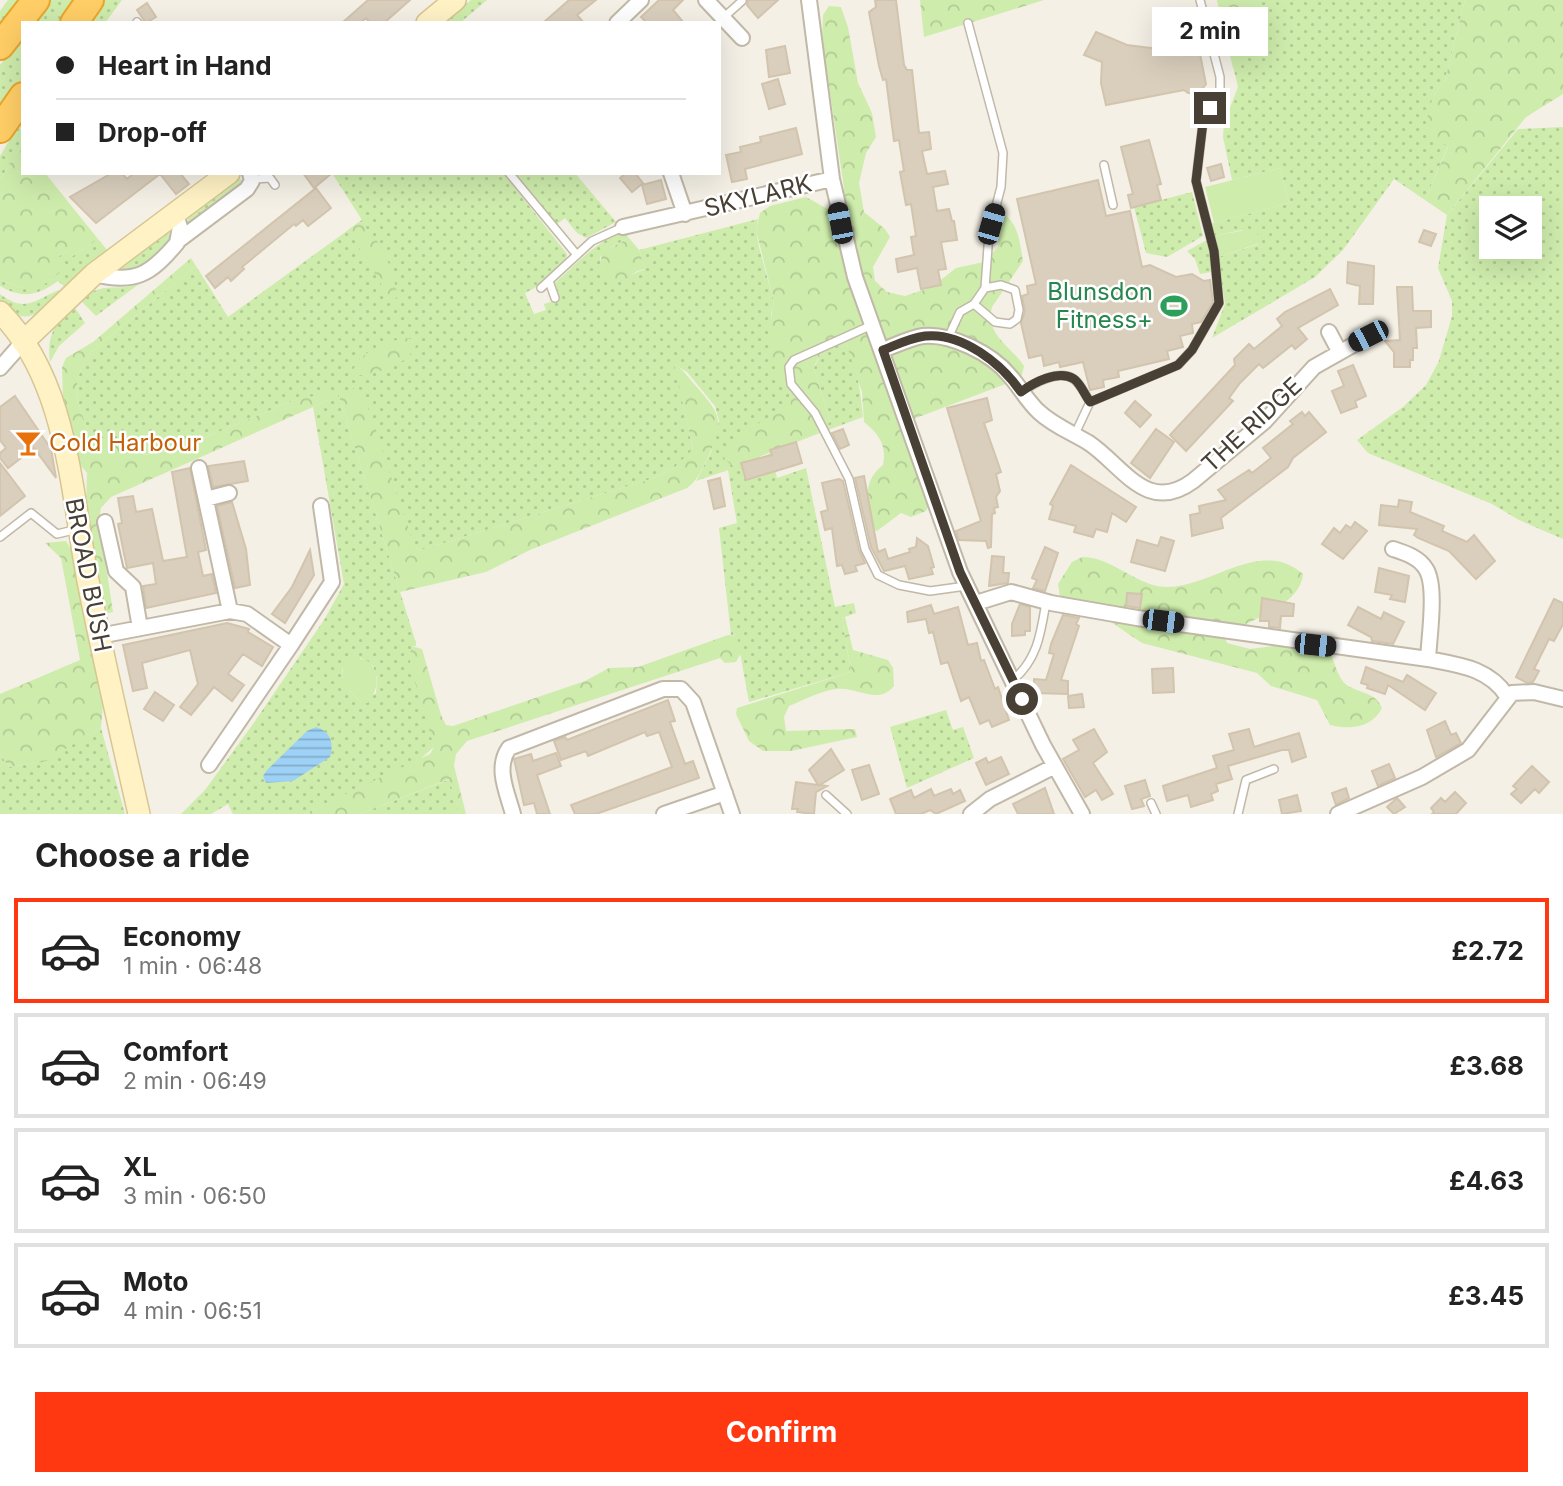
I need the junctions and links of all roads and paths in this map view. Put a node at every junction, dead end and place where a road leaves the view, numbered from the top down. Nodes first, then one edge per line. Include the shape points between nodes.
1 (36, 0) edge
2 (90, 0) edge
3 (455, 0) edge
4 (641, 0) edge
5 (706, 0) edge
6 (809, 0) edge
7 (1200, 0) edge
8 (742, 1) edge
9 (723, 18) junction
10 (75, 21) edge
11 (429, 21) edge
12 (619, 21) edge
13 (968, 23) dead end
14 (742, 38) dead end
15 (0, 46) edge
16 (21, 99) edge
17 (0, 129) edge
18 (1104, 165) dead end
19 (225, 175) edge
20 (511, 175) edge
21 (672, 175) edge
22 (251, 176) edge
23 (832, 179) junction
24 (275, 185) dead end
25 (1113, 205) dead end
26 (175, 213) junction
27 (685, 214) junction
28 (624, 227) joint
29 (179, 240) junction
30 (577, 255) junction
31 (94, 274) junction
32 (549, 281) junction
33 (541, 288) dead end
34 (985, 288) junction
35 (555, 298) dead end
36 (974, 303) junction
37 (0, 313) edge
38 (872, 325) junction
39 (0, 332) edge
40 (1329, 332) dead end
41 (1368, 336) dead end
42 (948, 339) junction
43 (23, 342) junction
44 (883, 350) junction
45 (1339, 351) junction
46 (0, 368) edge
47 (1021, 392) junction
48 (1090, 402) junction
49 (1074, 434) junction
50 (199, 468) dead end
51 (229, 493) dead end
52 (206, 499) junction
53 (321, 506) dead end
54 (105, 522) dead end
55 (78, 529) junction
56 (0, 537) edge
57 (1393, 549) dead end
58 (966, 586) junction
59 (1046, 602) junction
60 (975, 603) junction
61 (230, 611) junction
62 (140, 628) junction
63 (99, 636) junction
64 (291, 645) junction
65 (1428, 659) junction
66 (1013, 680) junction
67 (1507, 696) junction
68 (1563, 699) edge
69 (209, 765) dead end
70 (1055, 766) junction
71 (1274, 769) dead end
72 (725, 793) junction
73 (826, 795) dead end
74 (1151, 803) dead end
75 (976, 812) edge
76 (139, 814) edge
77 (513, 814) edge
78 (664, 814) edge
79 (732, 814) edge
80 (847, 814) edge
81 (1082, 814) edge
82 (1156, 814) edge
83 (1238, 814) edge
84 (1338, 814) edge

1 - 15 highway
2 - 10 highway
3 - 11 main road
4 - 12 street
5 - 9 street
6 - 23 street
7 - 48 lane via 1220,92 1203,122 1196,181 1214,251 1219,303 1178,365
8 - 9 lane
9 - 14 street
13 - 34 lane via 1003,153 1002,187 989,233
16 - 17 highway
18 - 25 lane
19 - 26 main road
20 - 30 lane
21 - 27 street, SKYLARK
22 - 24 lane via 270,178
22 - 29 street via 245,191
23 - 27 street, SKYLARK
23 - 38 street via 847,253
26 - 29 street
26 - 31 main road
27 - 28 street, SKYLARK
28 - 30 lane via 600,236
29 - 31 street via 134,278
30 - 32 lane
31 - 43 main road
32 - 33 lane
32 - 35 lane
34 - 36 lane
34 - 36 lane via 1001,285 1014,290 1020,310 1017,319 1010,324 995,322
36 - 42 lane via 960,312
37 - 43 main road, BROAD BUSH
38 - 44 street
38 - 58 lane via 794,360 789,367 791,384 815,414 849,479 866,549 878,575 930,592
39 - 43 main road
40 - 45 street
41 - 45 street, THE RIDGE
42 - 44 street, THE RIDGE via 924,336
42 - 47 street, THE RIDGE via 993,360
43 - 46 street
43 - 55 main road, BROAD BUSH via 40,372 56,418
44 - 58 street
45 - 49 street, THE RIDGE via 1306,374 1265,421 1193,481 1175,490 1140,487
47 - 48 lane via 1038,381 1066,376 1076,380
47 - 49 street, THE RIDGE via 1040,414
48 - 49 lane
50 - 52 street
51 - 52 street
52 - 61 street
53 - 64 street via 332,582
54 - 62 street via 116,571 133,587
55 - 56 lane via 57,534 31,513
55 - 63 main road, BROAD BUSH
57 - 65 street via 1415,559 1427,571
58 - 60 street
59 - 60 street via 1011,592
59 - 65 street
59 - 66 lane via 1036,650
60 - 66 street
61 - 62 street
61 - 64 street via 247,614
62 - 63 street
63 - 76 main road, BROAD BUSH
64 - 69 street
65 - 67 street via 1486,674
66 - 70 street
67 - 68 street via 1523,691
67 - 84 street via 1468,750
70 - 75 street
70 - 81 street
71 - 83 lane via 1246,780
72 - 77 street via 693,702 681,689 663,689 509,748 502,758 502,772
72 - 78 street
72 - 79 street
73 - 80 lane
74 - 82 lane

